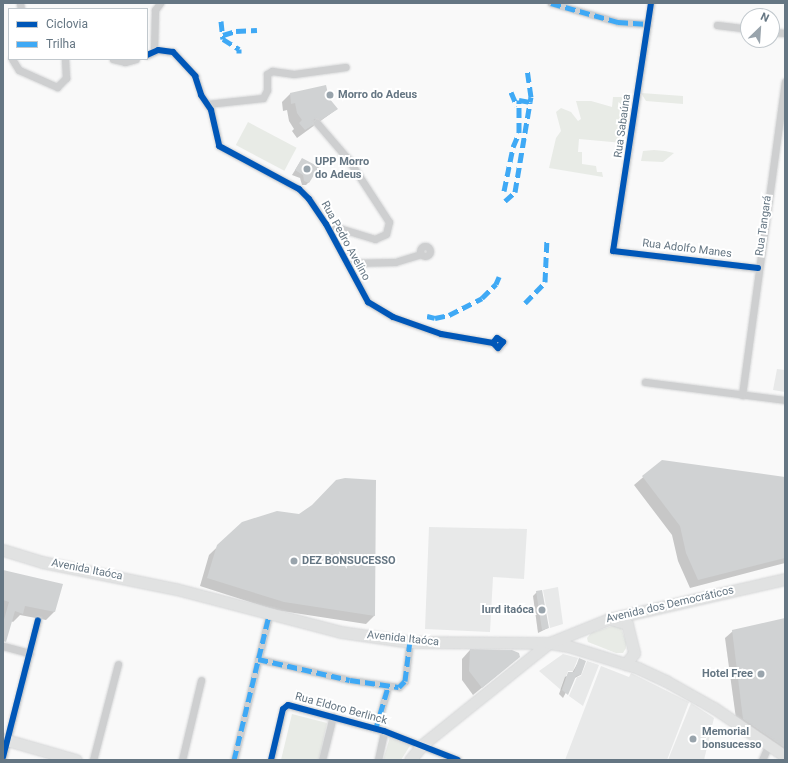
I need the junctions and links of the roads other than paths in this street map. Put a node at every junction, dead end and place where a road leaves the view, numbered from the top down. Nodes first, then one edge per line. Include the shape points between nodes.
1 (160, 3) edge
2 (551, 3) edge
3 (651, 3) edge
4 (648, 24) junction
5 (716, 25) dead end
6 (740, 28) edge
7 (150, 53) edge
8 (13, 60) edge
9 (65, 60) edge
10 (117, 60) edge
11 (132, 60) edge
12 (346, 68) dead end
13 (785, 82) edge
14 (207, 104) junction
15 (317, 123) dead end
16 (326, 224) junction
17 (613, 251) joint
18 (421, 254) dead end
19 (347, 263) junction
20 (758, 268) junction
21 (493, 343) dead end
22 (645, 382) dead end
23 (742, 395) junction
24 (785, 400) edge
25 (3, 550) edge
26 (785, 579) edge
27 (269, 615) junction
28 (609, 619) junction
29 (38, 620) dead end
30 (410, 642) junction
31 (510, 643) junction
32 (549, 643) junction
33 (3, 646) edge
34 (30, 653) junction
35 (258, 659) junction
36 (118, 664) dead end
37 (626, 664) junction
38 (521, 666) junction
39 (201, 680) dead end
40 (388, 687) junction
41 (333, 716) junction
42 (376, 728) junction
43 (384, 730) junction
44 (5, 740) edge
45 (769, 744) junction
46 (422, 745) junction
47 (785, 756) edge
48 (3, 757) edge
49 (76, 760) edge
50 (92, 760) edge
51 (182, 760) edge
52 (234, 760) edge
53 (271, 760) edge
54 (322, 760) edge
55 (378, 760) edge
56 (410, 760) edge
57 (458, 760) edge
58 (762, 760) edge

1 - 7 street via 155,10
2 - 4 street via 618,22
3 - 4 street, Rua Sabaúna
4 - 17 street, Rua Sabaúna
5 - 6 street
7 - 14 street, Rua Pedro Avelino via 167,50 182,59 195,76
8 - 9 street via 19,70 57,87 66,78
10 - 11 street
12 - 14 street via 294,74 272,71 267,74 267,90 263,98
13 - 20 street, Rua Tangará
14 - 16 street, Rua Pedro Avelino via 211,110 219,146 304,193
15 - 16 street via 348,159 385,215 389,228 383,237 375,239
16 - 19 street, Rua Pedro Avelino
17 - 20 street, Rua Adolfo Manes
18 - 19 street via 394,262
19 - 21 street, Rua Pedro Avelino via 366,300 375,307 424,329 453,337
20 - 23 street, Rua Tangará
22 - 23 street
23 - 24 street
25 - 27 main road, Avenida Itaóca via 42,562 176,589
26 - 28 main road, Avenida dos Democráticos
27 - 30 main road, Avenida Itaóca via 341,632
27 - 35 street
28 - 32 main road, Avenida dos Democráticos
28 - 37 main road via 627,624 634,652
29 - 34 street
30 - 31 main road, Avenida Itaóca
30 - 40 street via 404,683 399,687
31 - 32 main road, Avenida Itaóca
31 - 38 main road via 518,646 524,653
32 - 37 main road, Avenida Itaóca
32 - 38 main road, Avenida dos Democráticos
33 - 34 street
34 - 44 street
35 - 40 street
35 - 52 street
36 - 50 street
37 - 45 main road, Avenida Itaóca via 677,687
38 - 46 main road, Avenida dos Democráticos
39 - 51 street
40 - 42 street
41 - 42 street, Rua Eldoro Berlinck
41 - 53 street, Rua Eldoro Berlinck via 291,705 285,706
41 - 54 street
42 - 43 street, Rua Eldoro Berlinck
43 - 46 street, Rua Eldoro Berlinck
43 - 55 street
44 - 48 street
44 - 49 main road
45 - 47 main road, Avenida Itaóca
45 - 58 street
46 - 56 main road, Avenida dos Democráticos
46 - 57 street, Rua Eldoro Berlinck

